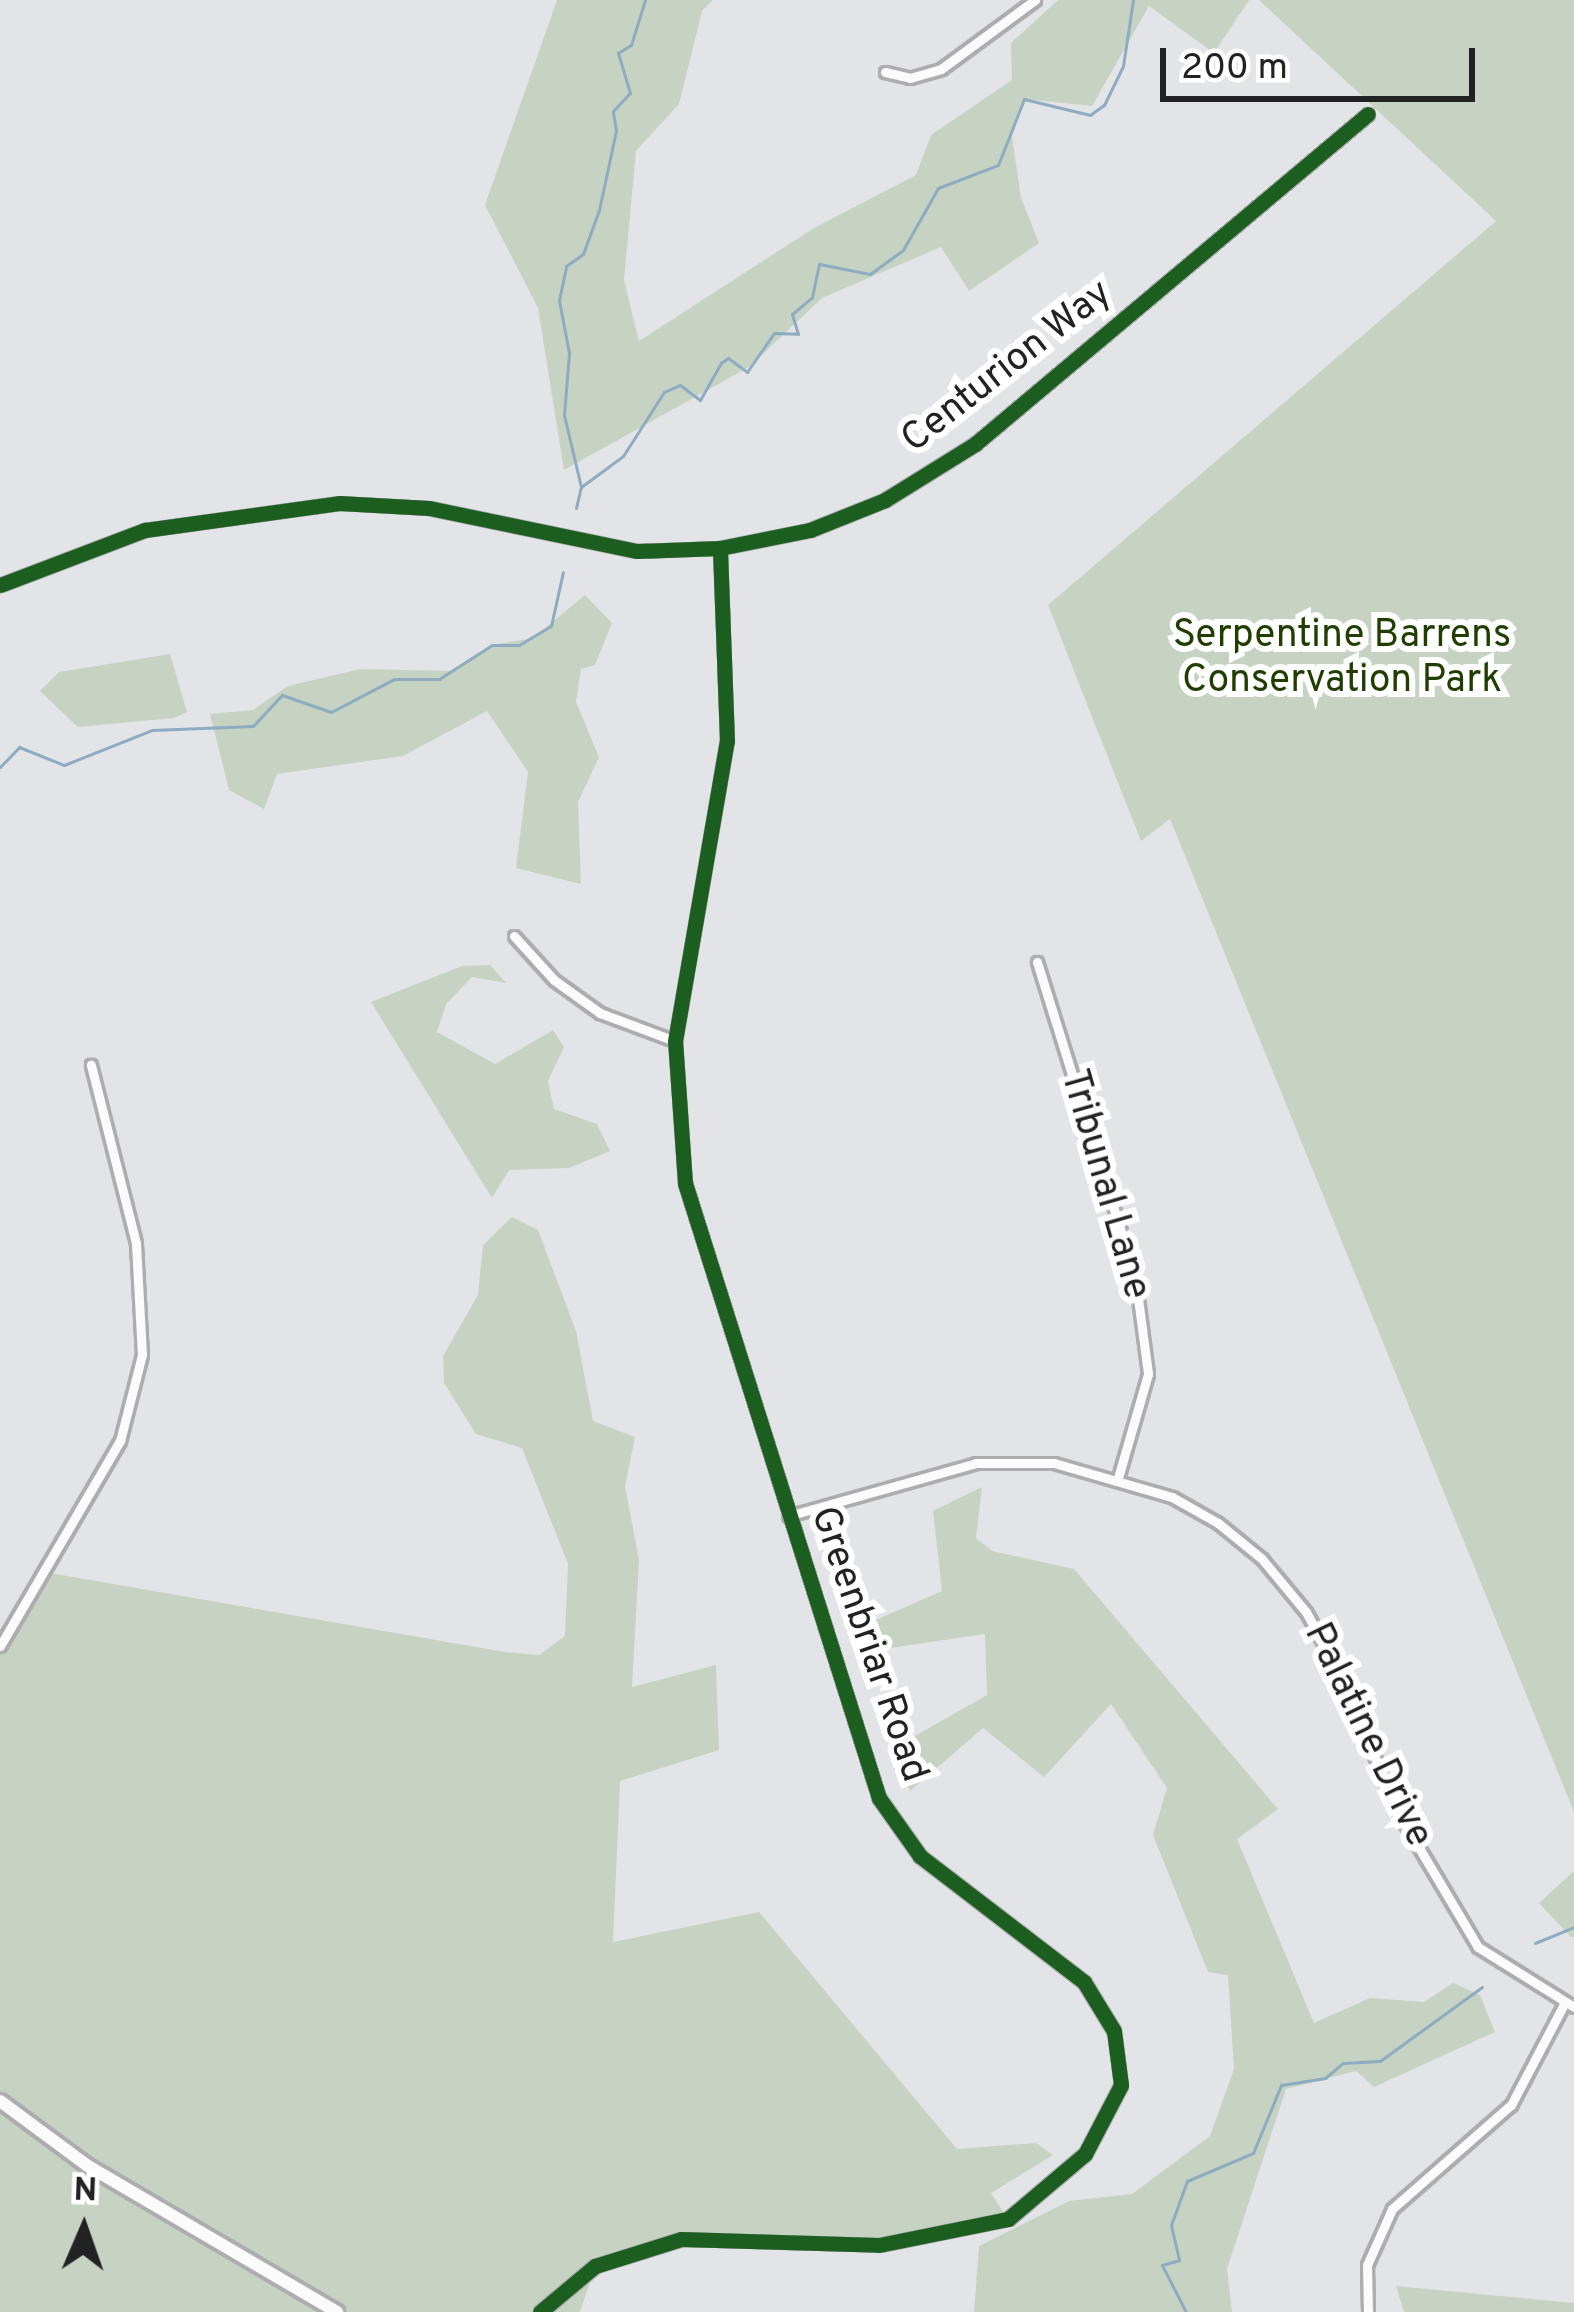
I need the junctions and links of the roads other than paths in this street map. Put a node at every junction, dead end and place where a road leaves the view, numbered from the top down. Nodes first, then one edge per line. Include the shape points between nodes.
1 (1035, 0) edge
2 (886, 72) dead end
3 (1368, 114) dead end
4 (720, 548) junction
5 (0, 585) edge
6 (514, 936) dead end
7 (1037, 962) dead end
8 (675, 1041) junction
9 (91, 1065) dead end
10 (1118, 1478) junction
11 (788, 1516) junction
12 (0, 1646) edge
13 (1569, 2006) edge
14 (0, 2101) edge
15 (337, 2312) edge
16 (540, 2312) edge
17 (1368, 2312) edge

1 - 2 street via 941,69 910,78
3 - 4 street, Centurion Way via 942,468 848,517
4 - 5 street, Centurion Way via 619,549 429,508 339,503 145,530
4 - 8 street, Greenbriar Road via 727,741
6 - 8 street via 600,1013
7 - 10 street, Tribunal Lane via 1135,1276 1148,1374
8 - 11 street, Greenbriar Road via 685,1183
9 - 12 street via 136,1244 142,1355 120,1442
10 - 11 street, Palatine Drive via 1066,1464 976,1463
10 - 13 street, Palatine Drive via 1172,1497 1262,1559 1306,1612 1348,1688 1393,1804 1478,1947
11 - 16 street, Greenbriar Road via 879,1798 920,1856 1084,1982 1114,2031 1121,2085 1085,2154 1007,2219 879,2245 681,2239 595,2266
13 - 17 street via 1511,2105 1392,2209 1367,2265
14 - 15 main road via 88,2166

